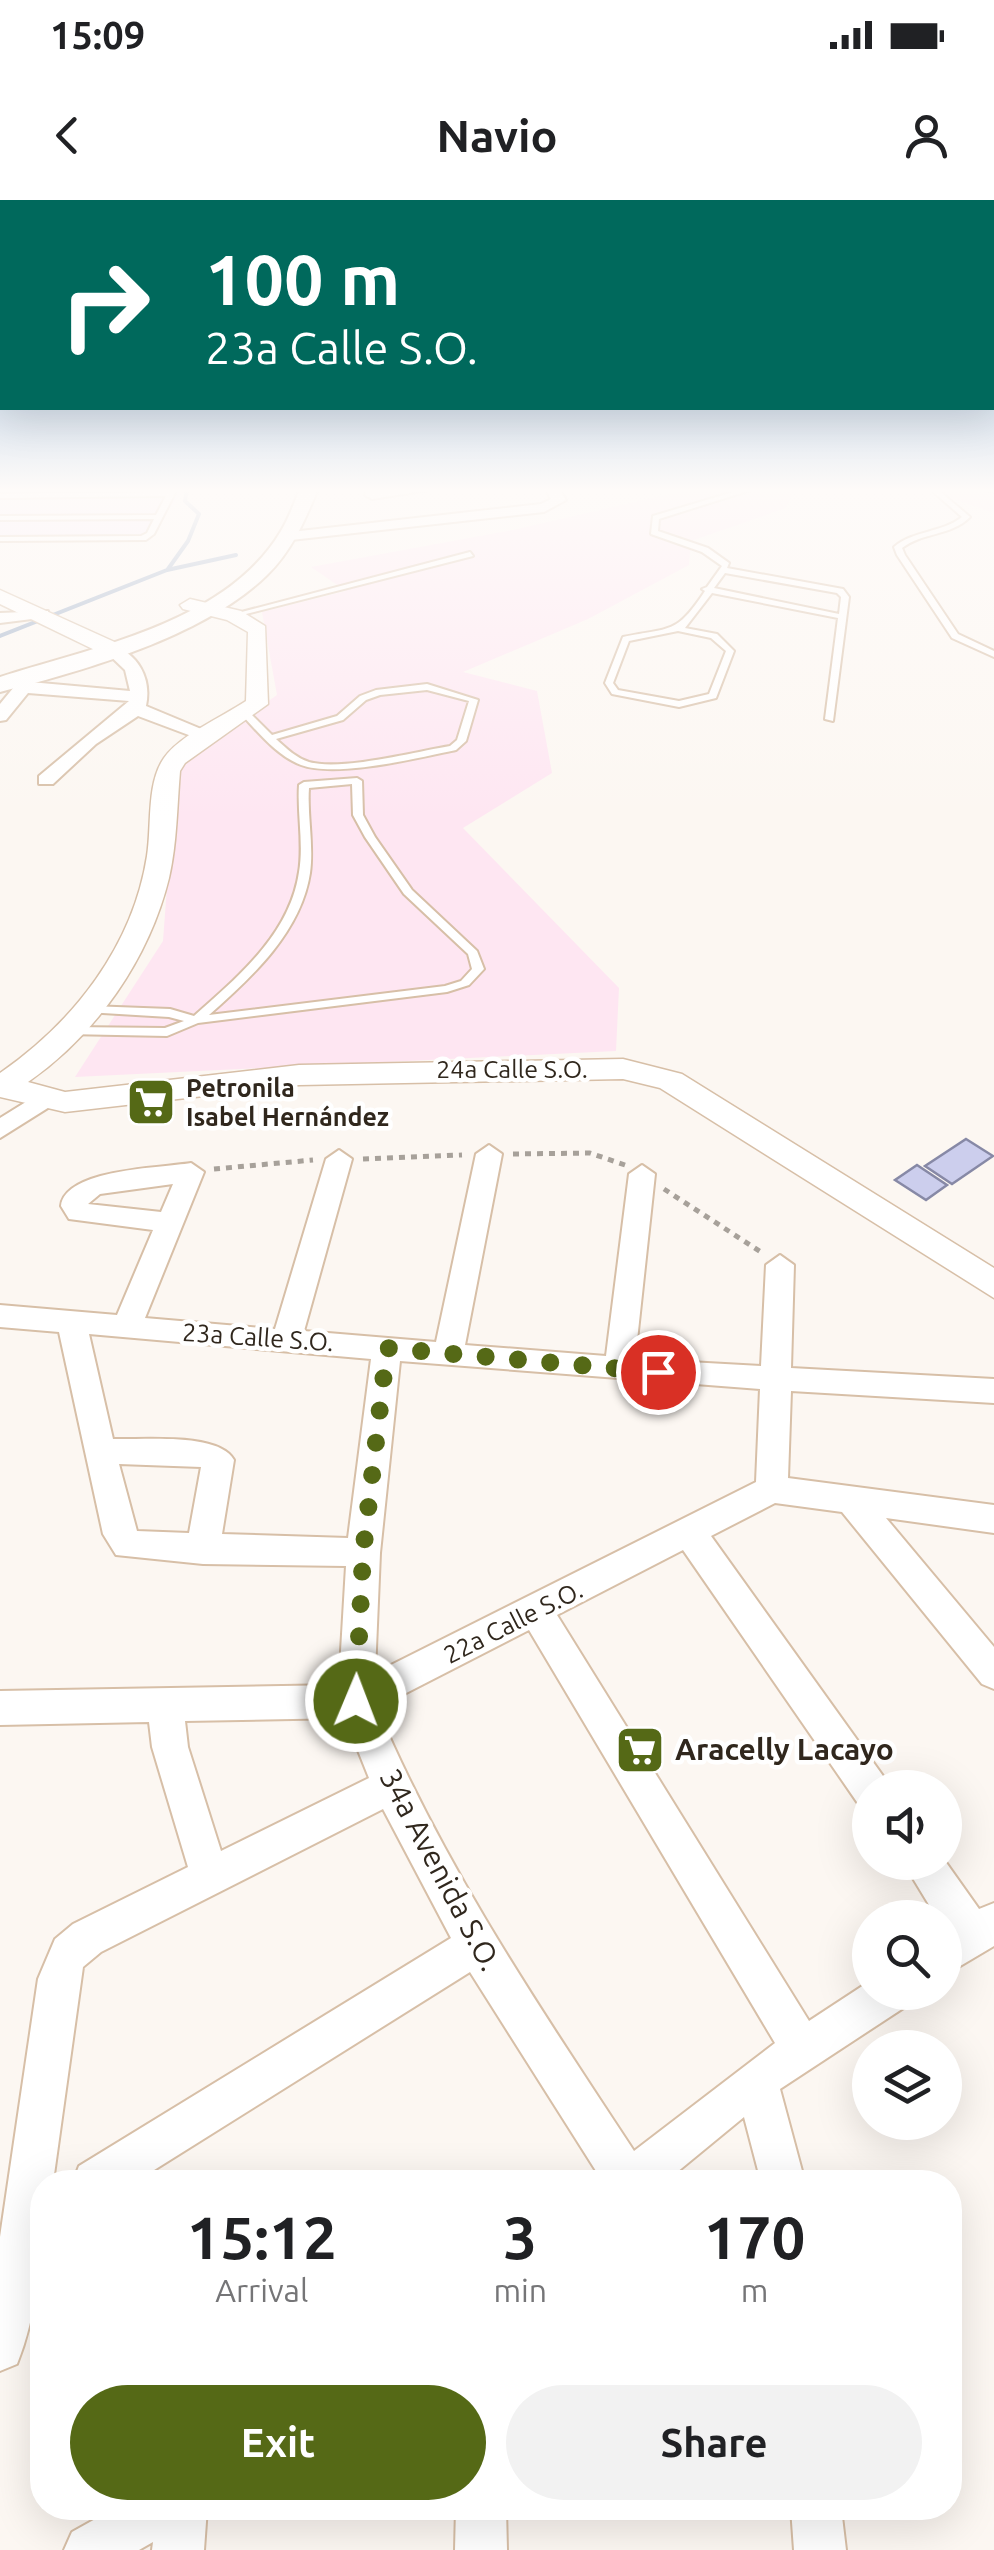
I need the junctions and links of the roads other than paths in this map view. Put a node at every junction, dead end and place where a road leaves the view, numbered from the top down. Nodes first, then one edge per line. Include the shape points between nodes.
1 (6, 599) edge
2 (208, 599) edge
3 (297, 599) edge
4 (702, 599) edge
5 (750, 599) edge
6 (845, 599) edge
7 (932, 599) edge
8 (198, 607) junction
9 (234, 615) junction
10 (48, 617) junction
11 (844, 617) junction
12 (0, 618) edge
13 (678, 629) junction
14 (162, 631) junction
15 (956, 636) junction
16 (994, 642) edge
17 (106, 645) junction
18 (994, 654) edge
19 (11, 681) edge
20 (138, 703) junction
21 (246, 714) junction
22 (0, 716) edge
23 (830, 718) dead end
24 (209, 736) junction
25 (271, 738) junction
26 (46, 780) dead end
27 (80, 1020) junction
28 (196, 1020) junction
29 (2, 1085) edge
30 (42, 1100) junction
31 (0, 1130) edge
32 (489, 1154) dead end
33 (339, 1159) dead end
34 (642, 1174) dead end
35 (170, 1222) dead end
36 (780, 1265) dead end
37 (994, 1285) edge
38 (0, 1316) edge
39 (72, 1324) junction
40 (126, 1328) junction
41 (286, 1338) junction
42 (387, 1348) junction
43 (449, 1353) junction
44 (619, 1368) junction
45 (776, 1380) junction
46 (994, 1391) edge
47 (100, 1451) junction
48 (772, 1489) junction
49 (854, 1503) junction
50 (994, 1518) edge
51 (688, 1530) junction
52 (203, 1550) junction
53 (363, 1553) junction
54 (536, 1612) junction
55 (994, 1673) edge
56 (356, 1701) junction
57 (166, 1707) junction
58 (0, 1708) edge
59 (857, 1770) edge
60 (391, 1786) junction
61 (210, 1877) junction
62 (934, 1880) edge
63 (971, 1938) edge
64 (476, 1945) junction
65 (863, 2010) edge
66 (803, 2050) junction
67 (756, 2080) junction
68 (39, 2170) edge
69 (114, 2170) edge
70 (621, 2170) edge
71 (644, 2170) edge
72 (779, 2170) edge
73 (30, 2235) edge
74 (0, 2348) edge
75 (142, 2520) edge
76 (181, 2520) edge
77 (481, 2520) edge
78 (817, 2520) edge
79 (90, 2550) edge
80 (178, 2550) edge
81 (481, 2550) edge
82 (820, 2550) edge

1 - 10 street
2 - 8 main road
3 - 9 lane
4 - 13 lane
5 - 11 lane
6 - 11 lane
7 - 15 lane
8 - 9 street
8 - 14 main road
8 - 17 main road
9 - 14 main road
9 - 21 street via 258,630 260,693
10 - 12 street
10 - 17 street
11 - 23 lane
13 - 13 lane via 714,636 730,650 713,696 658,703 615,692 609,683 626,639
14 - 17 main road
15 - 16 lane
15 - 18 lane
17 - 19 main road
17 - 20 street via 135,666 142,680
19 - 20 street
19 - 22 street
20 - 24 street
20 - 26 street
21 - 24 street
21 - 25 lane
24 - 27 street via 168,771 147,909 132,946
25 - 25 lane via 304,764 321,766 453,748 474,700 427,687 379,692 340,718
27 - 28 lane via 170,1013
27 - 28 lane via 167,1032
27 - 29 street
28 - 28 lane via 447,989 472,978 478,969 473,953 408,892 361,823 357,782 304,785 306,847 296,897 265,953
29 - 30 street
30 - 31 street
30 - 37 street, 24a Calle S.O. via 95,1100 299,1075 624,1069 687,1090
32 - 43 street
33 - 41 street
34 - 44 street
35 - 40 street
36 - 45 street
38 - 39 street, 23a Calle S.O.
39 - 40 street, 23a Calle S.O.
39 - 47 street
40 - 41 street, 23a Calle S.O.
41 - 42 street, 23a Calle S.O.
42 - 43 street, 23a Calle S.O.
42 - 53 street, 34a Avenida S.O.
43 - 44 street, 23a Calle S.O.
44 - 45 street, 23a Calle S.O.
45 - 46 street, 23a Calle S.O.
45 - 48 street
47 - 52 street via 128,1545
47 - 52 street via 218,1460
48 - 49 street
48 - 51 street, 22a Calle S.O.
49 - 50 street
49 - 55 street
51 - 54 street, 22a Calle S.O.
51 - 59 street
52 - 53 street
53 - 56 street, 34a Avenida S.O.
54 - 56 street, 22a Calle S.O.
54 - 66 street
56 - 57 street, 22a Calle S.O.
56 - 60 street, 34a Avenida S.O.
57 - 58 street, 22a Calle S.O.
57 - 61 street via 170,1747
60 - 61 street
60 - 64 street, 34a Avenida S.O.
61 - 68 street via 69,1953 58,1978
62 - 63 street
64 - 69 street
64 - 70 street, 34a Avenida S.O.
65 - 66 street
66 - 67 street
67 - 71 street
67 - 72 street
73 - 74 street
75 - 79 street
76 - 80 street
77 - 81 street
78 - 82 street

